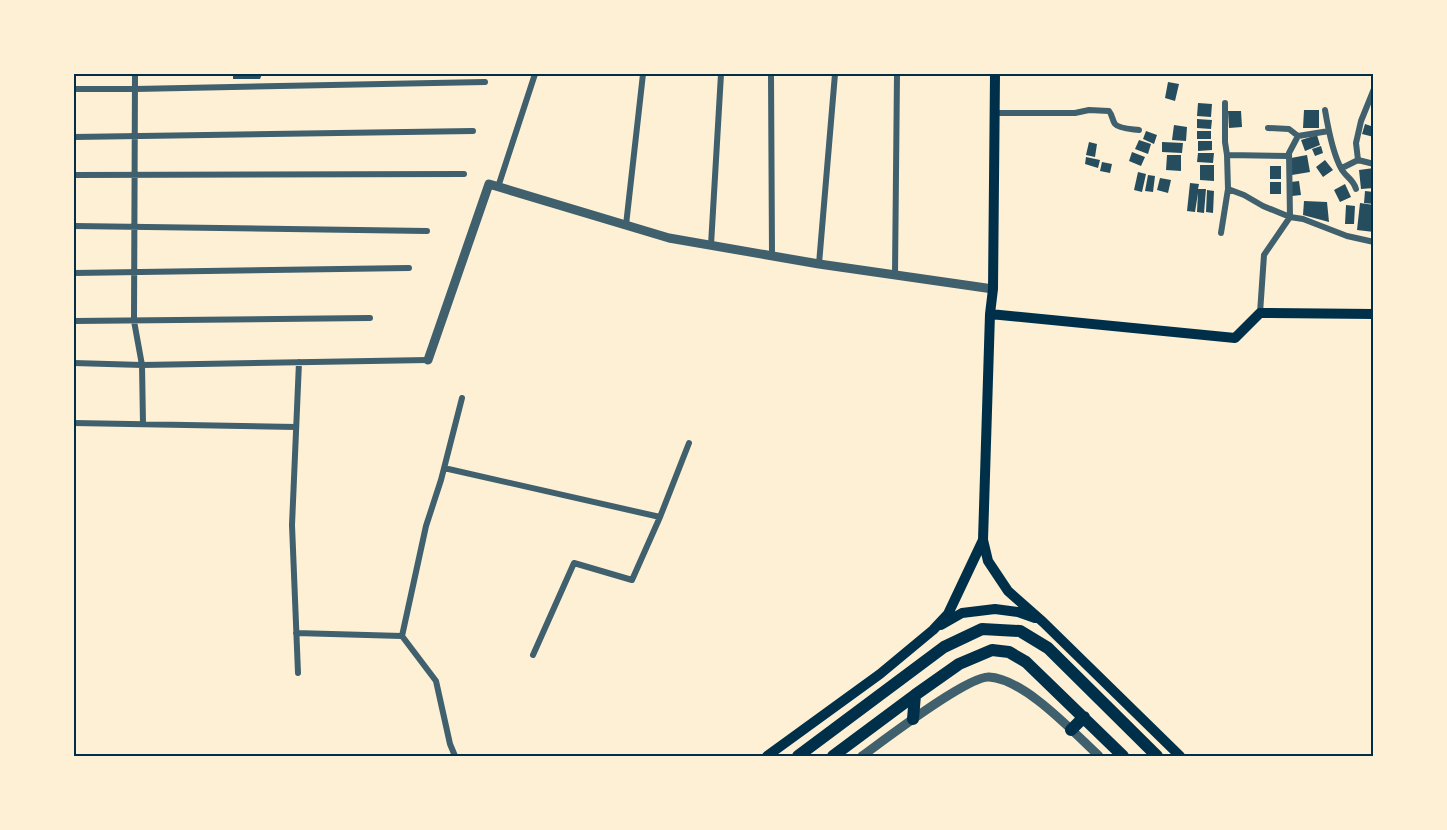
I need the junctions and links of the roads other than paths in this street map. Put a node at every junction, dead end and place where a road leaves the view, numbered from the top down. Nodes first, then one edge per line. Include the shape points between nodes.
1 (135, 74) edge
2 (535, 74) edge
3 (643, 74) edge
4 (722, 74) edge
5 (771, 74) edge
6 (835, 74) edge
7 (897, 74) edge
8 (994, 74) edge
9 (485, 82) dead end
10 (74, 89) edge
11 (135, 89) junction
12 (1374, 89) edge
13 (1225, 103) dead end
14 (1325, 110) dead end
15 (994, 113) junction
16 (1268, 128) dead end
17 (1139, 130) dead end
18 (473, 131) dead end
19 (1329, 131) junction
20 (135, 136) junction
21 (1298, 136) junction
22 (74, 137) edge
23 (1227, 155) junction
24 (1289, 156) junction
25 (1358, 160) junction
26 (1374, 164) edge
27 (1341, 168) junction
28 (134, 174) junction
29 (464, 174) dead end
30 (74, 175) edge
31 (498, 187) junction
32 (1228, 189) junction
33 (1356, 189) dead end
34 (1290, 217) junction
35 (626, 225) junction
36 (74, 226) edge
37 (134, 227) junction
38 (427, 231) dead end
39 (1221, 233) dead end
40 (1374, 242) edge
41 (711, 245) junction
42 (772, 255) junction
43 (819, 264) junction
44 (409, 268) dead end
45 (74, 273) edge
46 (134, 273) junction
47 (895, 274) junction
48 (993, 289) junction
49 (1373, 311) edge
50 (990, 314) junction
51 (1260, 314) junction
52 (369, 318) dead end
53 (74, 321) edge
54 (134, 321) junction
55 (428, 360) joint
56 (299, 362) junction
57 (74, 363) edge
58 (142, 365) junction
59 (462, 398) dead end
60 (74, 423) edge
61 (143, 424) junction
62 (296, 427) junction
63 (689, 443) dead end
64 (444, 468) junction
65 (660, 517) junction
66 (983, 540) junction
67 (1043, 622) junction
68 (933, 630) junction
69 (296, 633) junction
70 (402, 636) junction
71 (533, 655) dead end
72 (298, 673) dead end
73 (915, 695) junction
74 (1084, 717) junction
75 (913, 719) junction
76 (1071, 730) junction
77 (455, 756) edge
78 (767, 756) edge
79 (798, 756) edge
80 (833, 756) edge
81 (862, 756) edge
82 (1099, 756) edge
83 (1123, 756) edge
84 (1156, 756) edge
85 (1180, 756) edge

1 - 11 street
2 - 31 street
3 - 35 street
4 - 41 street
5 - 42 street
6 - 43 street
7 - 47 street
8 - 15 main road
9 - 11 street
10 - 11 street
11 - 20 street
12 - 25 street via 1356,143
13 - 23 street
14 - 19 street
15 - 17 street via 1109,111 1117,127
15 - 48 main road
16 - 21 street via 1289,129
18 - 20 street
19 - 21 street
19 - 27 street
20 - 22 street
20 - 28 street
21 - 24 street
23 - 24 street
23 - 32 street
24 - 34 street
25 - 26 street
25 - 27 street
27 - 33 street
28 - 29 street
28 - 30 street
28 - 37 street
31 - 35 street
31 - 55 street via 489,184
32 - 34 street
32 - 39 street
34 - 40 street
34 - 51 street via 1264,255
35 - 41 street
36 - 37 street
37 - 38 street
37 - 46 street
41 - 42 street
42 - 43 street
43 - 47 street
44 - 46 street
45 - 46 street
46 - 54 street
47 - 48 street
48 - 50 main road
49 - 51 main road
50 - 51 main road via 1235,338
50 - 66 main road
52 - 54 street
53 - 54 street
54 - 58 street
55 - 56 street
56 - 58 street
56 - 62 street
57 - 58 street
58 - 61 street
59 - 64 street
60 - 61 street
61 - 62 street
62 - 69 street via 292,525
63 - 65 street
64 - 65 street
64 - 70 street via 426,526
65 - 71 street via 632,579 574,563
66 - 67 main road via 988,561 1008,591
66 - 68 main road via 948,614
67 - 68 main road via 1018,612 995,609 962,613
67 - 85 main road
68 - 78 main road via 880,674
69 - 70 street
69 - 72 street
70 - 77 street via 436,681
73 - 74 highway via 959,664 992,650 1009,652 1026,662
73 - 75 highway
73 - 80 highway
74 - 76 highway
74 - 83 highway
75 - 76 street via 987,677 1005,680 1031,695
75 - 81 street
76 - 82 street
79 - 84 highway via 944,647 982,628 1020,630 1048,648

